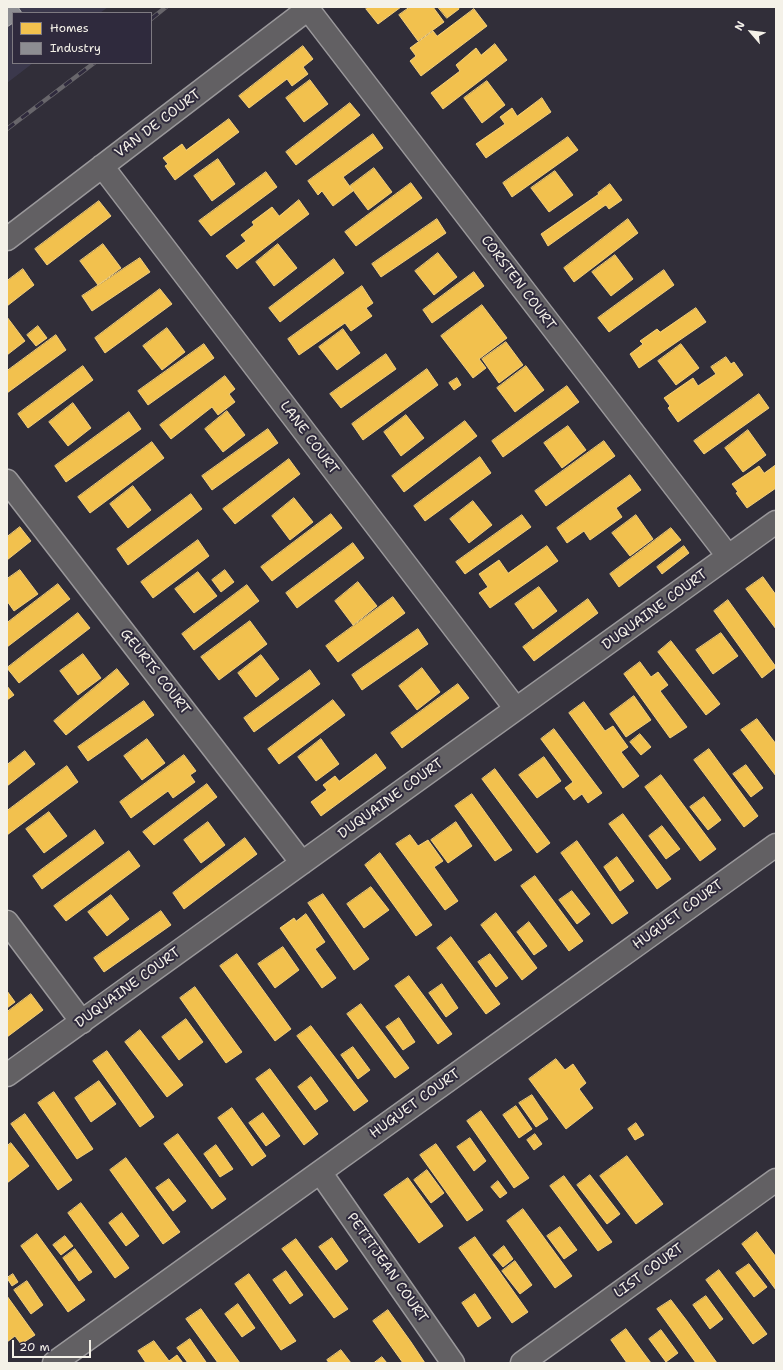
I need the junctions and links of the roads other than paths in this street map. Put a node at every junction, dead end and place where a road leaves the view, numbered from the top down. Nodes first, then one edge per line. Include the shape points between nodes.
1 (308, 9) joint
2 (102, 166) junction
3 (7, 238) edge
4 (7, 481) edge
5 (776, 522) edge
6 (728, 556) junction
7 (516, 709) junction
8 (776, 845) edge
9 (302, 863) junction
10 (7, 922) edge
11 (82, 1022) junction
12 (7, 1075) edge
13 (320, 1172) junction
14 (776, 1180) edge
15 (54, 1363) edge
16 (453, 1363) edge
17 (522, 1363) edge

1 - 2 street, VAN DE COURT
1 - 6 street, CORSTEN COURT
2 - 3 street, VAN DE COURT
2 - 7 street, LANE COURT
4 - 9 street, GEURTS COURT
5 - 6 street, DUQUAINE COURT
6 - 7 street, DUQUAINE COURT
7 - 9 street, DUQUAINE COURT
8 - 13 street, HUGUET COURT
9 - 11 street, DUQUAINE COURT
10 - 11 street
11 - 12 street, DUQUAINE COURT
13 - 15 street, HUGUET COURT
13 - 16 street, PETITJEAN COURT
14 - 17 street, LIST COURT

